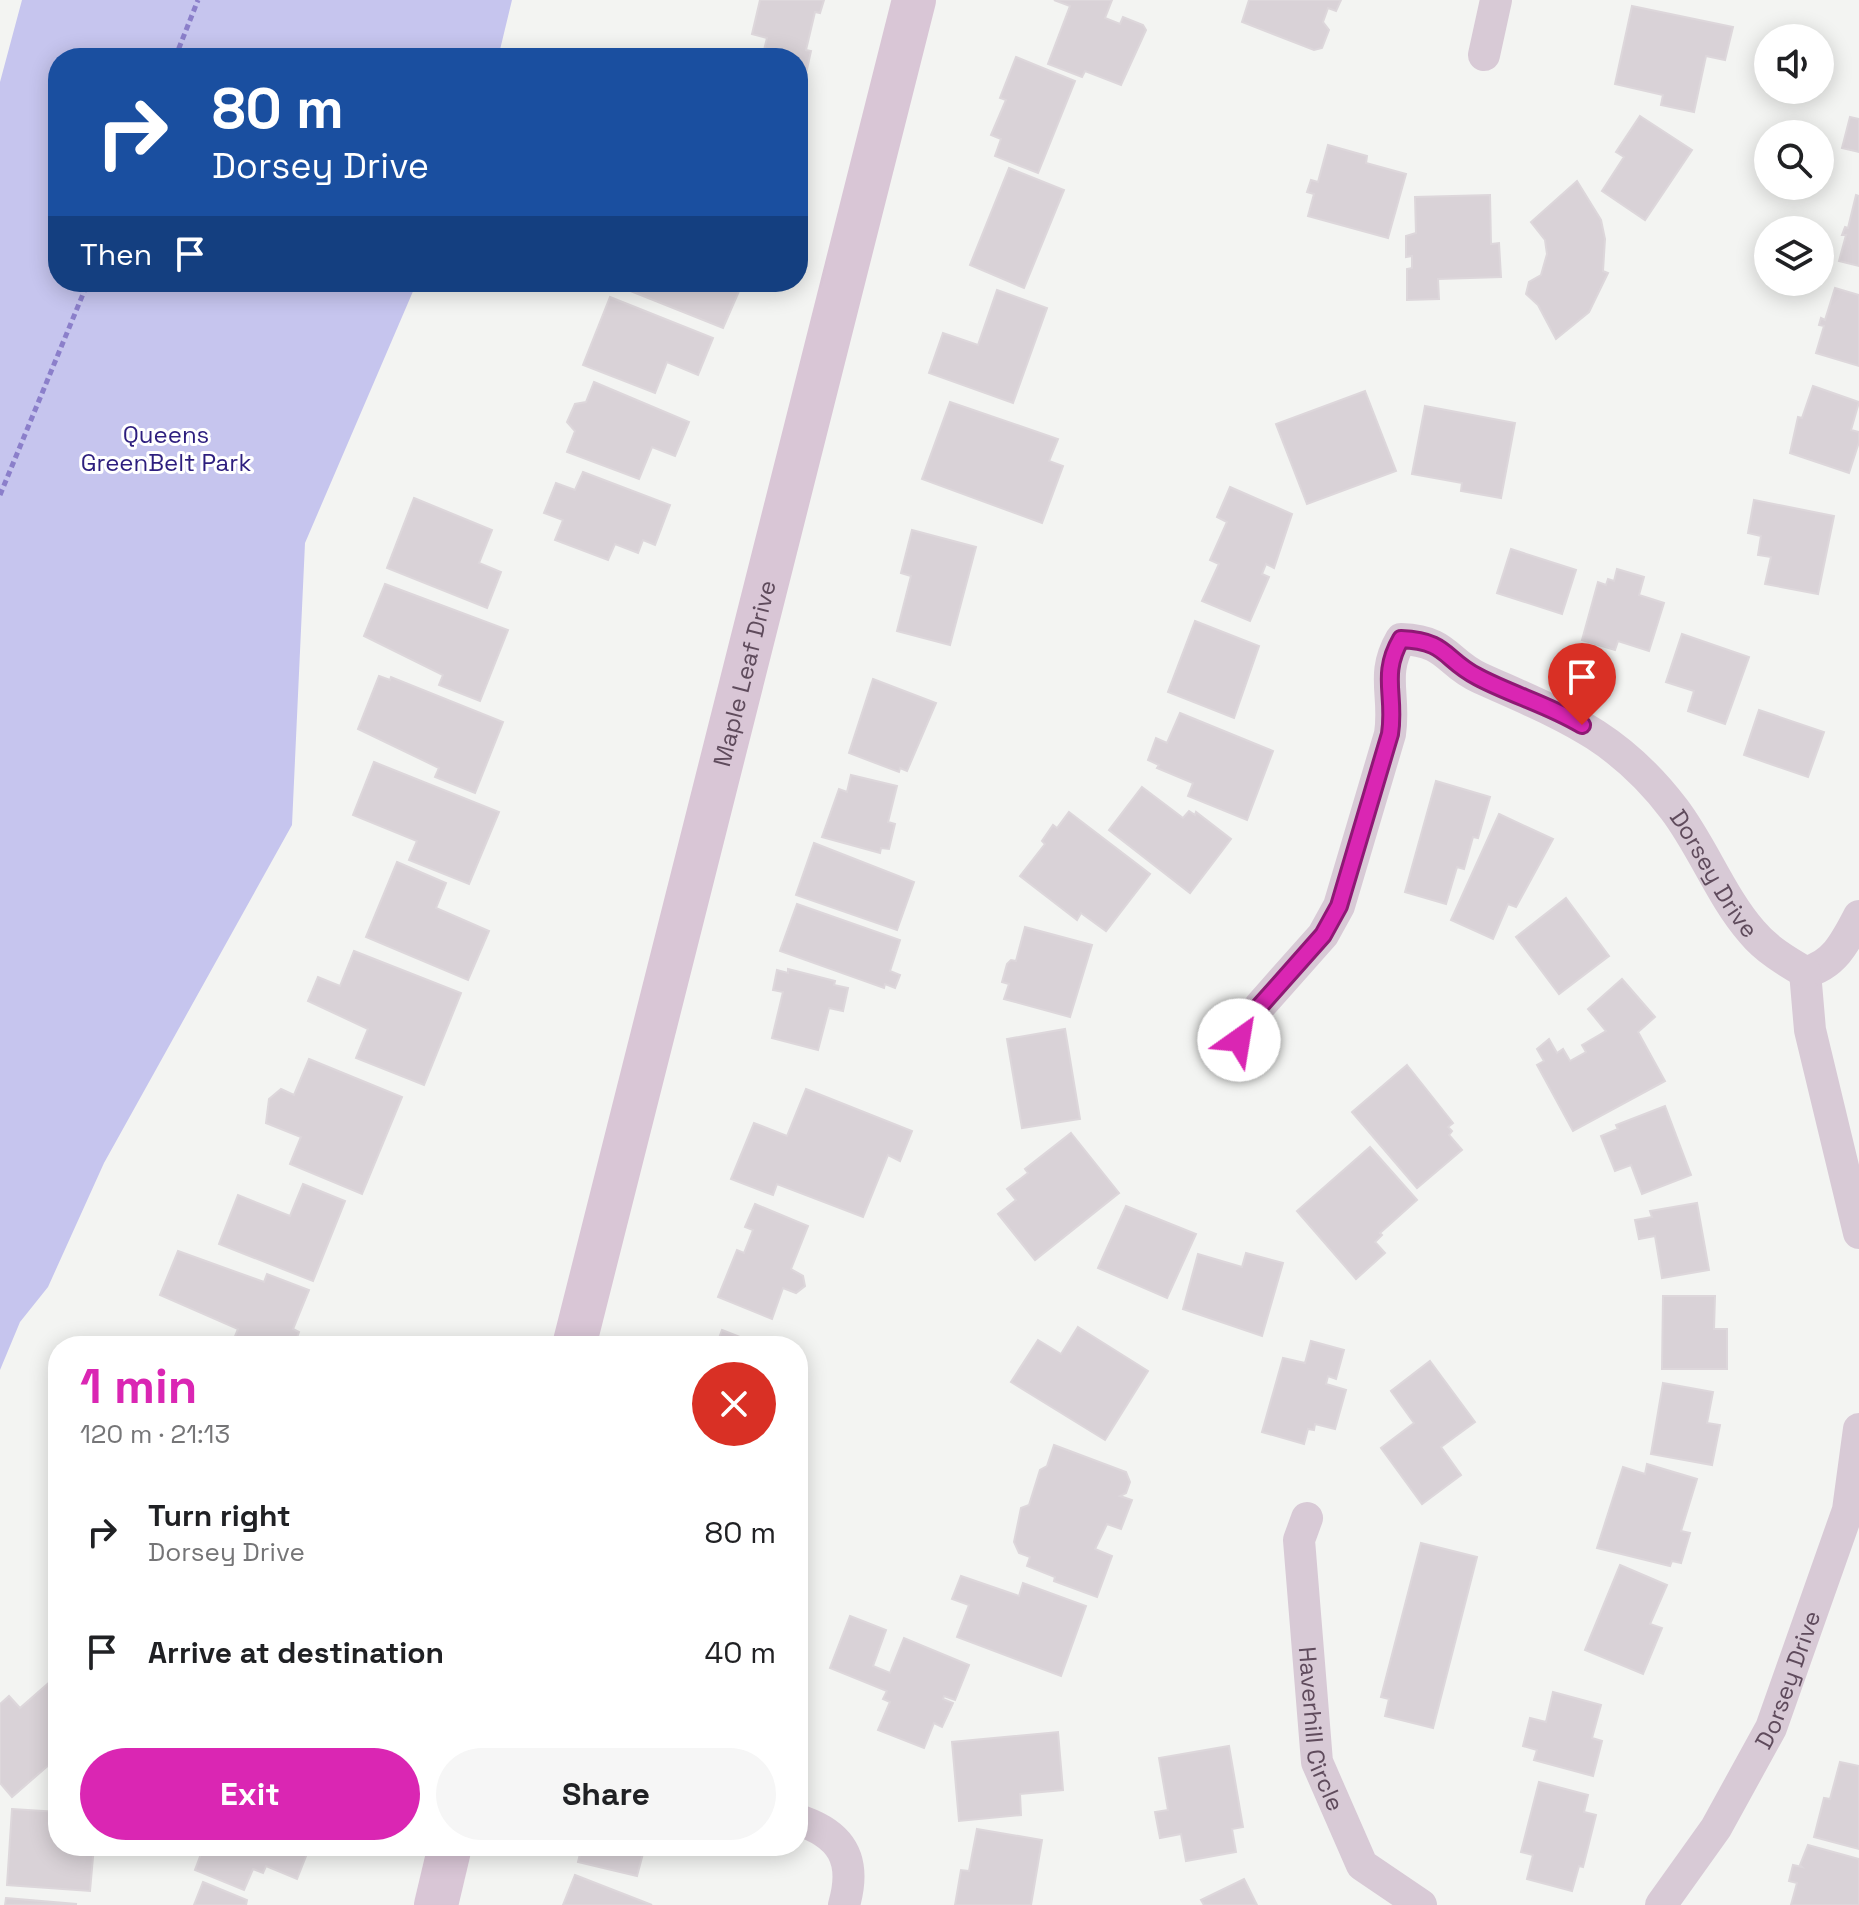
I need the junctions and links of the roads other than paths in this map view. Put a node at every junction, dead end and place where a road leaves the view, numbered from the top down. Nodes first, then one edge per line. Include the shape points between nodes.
1 (914, 0) edge
2 (1496, 0) edge
3 (1484, 55) dead end
4 (1859, 916) edge
5 (1805, 972) junction
6 (1239, 1040) dead end
7 (1859, 1233) edge
8 (577, 1336) edge
9 (1859, 1429) edge
10 (1854, 1512) edge
11 (1307, 1518) dead end
12 (808, 1825) edge
13 (448, 1856) edge
14 (436, 1905) edge
15 (844, 1905) edge
16 (1421, 1905) edge
17 (1661, 1905) edge

1 - 8 street, Maple Leaf Drive
2 - 3 street
4 - 5 street via 1838,952 1820,969
5 - 6 street, Dorsey Drive via 1753,933 1675,810 1604,738 1474,675 1442,647 1401,639 1389,659 1394,713 1390,734 1339,906 1323,935 1260,1006
5 - 7 street via 1810,1030
9 - 10 street, Dorsey Drive
10 - 17 street, Dorsey Drive via 1771,1728 1716,1828
11 - 16 street, Haverhill Circle via 1299,1540 1317,1762 1362,1865
12 - 15 street via 834,1837 845,1853 849,1867
13 - 14 street

